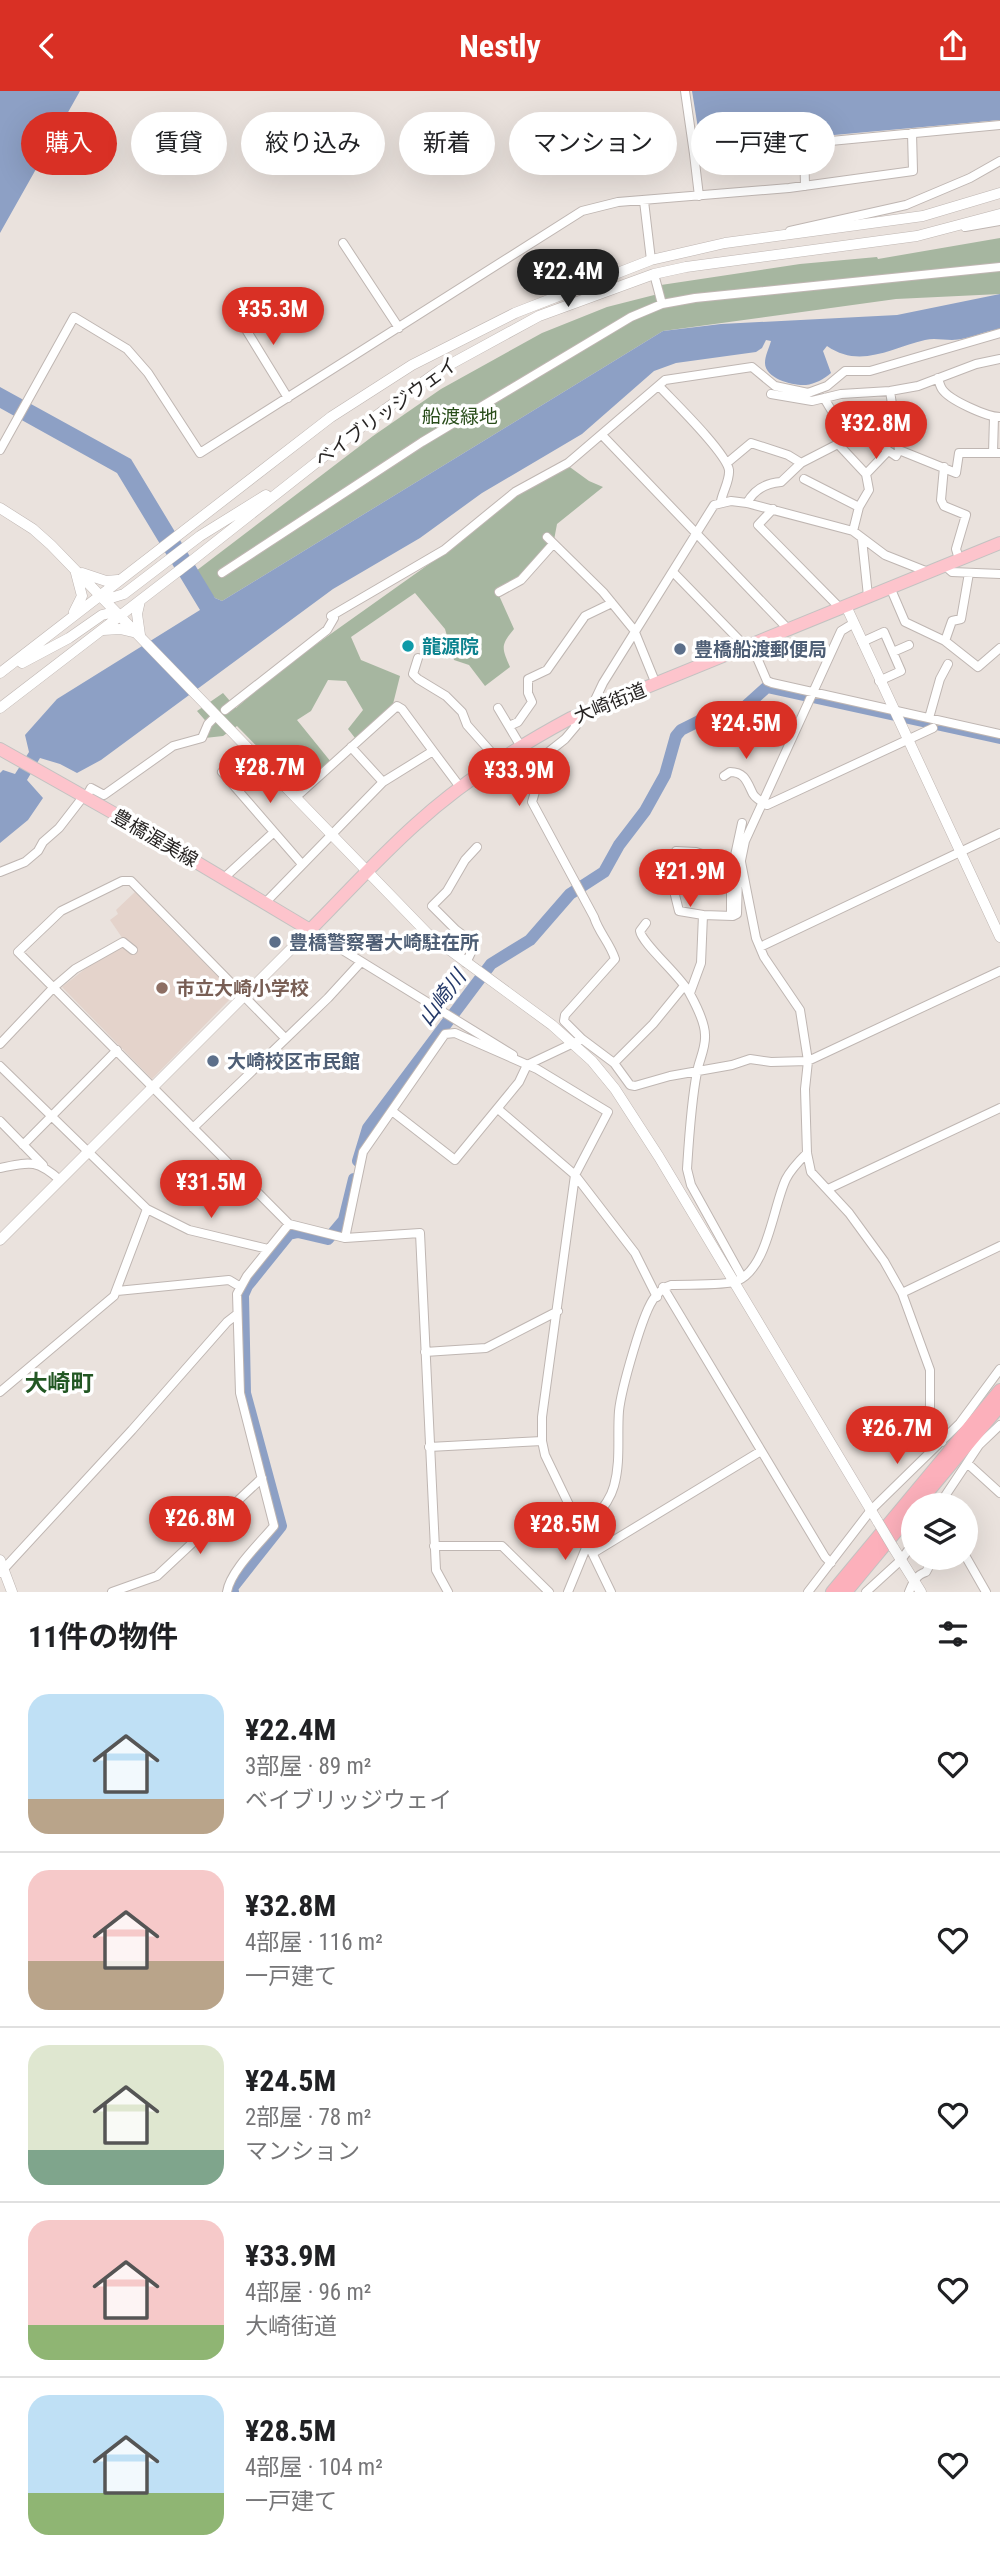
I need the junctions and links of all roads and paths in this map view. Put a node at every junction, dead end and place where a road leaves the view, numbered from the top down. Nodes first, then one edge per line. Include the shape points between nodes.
1 (685, 91) edge
2 (1000, 125) edge
3 (691, 129) edge
4 (912, 133) junction
5 (835, 140) edge
6 (1000, 161) edge
7 (697, 175) edge
8 (805, 175) edge
9 (805, 185) junction
10 (1000, 193) edge
11 (699, 196) junction
12 (644, 201) junction
13 (1000, 213) edge
14 (1000, 221) edge
15 (950, 228) junction
16 (780, 235) junction
17 (343, 243) dead end
18 (651, 260) junction
19 (1000, 267) edge
20 (654, 274) junction
21 (662, 305) junction
22 (234, 310) dead end
23 (399, 328) junction
24 (1000, 333) edge
25 (1000, 359) edge
26 (938, 378) junction
27 (659, 386) junction
28 (817, 389) junction
29 (890, 391) junction
30 (771, 394) dead end
31 (288, 398) junction
32 (822, 399) junction
33 (997, 417) edge
34 (839, 423) junction
35 (602, 435) junction
36 (838, 444) junction
37 (0, 450) edge
38 (899, 450) junction
39 (888, 451) junction
40 (997, 453) edge
41 (727, 463) junction
42 (801, 463) junction
43 (944, 467) junction
44 (866, 474) junction
45 (804, 479) dead end
46 (293, 480) junction
47 (721, 501) junction
48 (747, 503) junction
49 (0, 507) edge
50 (859, 507) junction
51 (773, 509) junction
52 (853, 531) junction
53 (696, 535) junction
54 (862, 539) junction
55 (1000, 543) edge
56 (959, 559) junction
57 (944, 565) junction
58 (75, 570) junction
59 (673, 572) junction
60 (928, 572) junction
61 (222, 573) dead end
62 (970, 573) junction
63 (1000, 574) edge
64 (119, 580) junction
65 (890, 587) junction
66 (499, 592) dead end
67 (99, 595) junction
68 (867, 596) junction
69 (140, 601) junction
70 (612, 603) junction
71 (843, 607) junction
72 (121, 615) junction
73 (70, 618) junction
74 (854, 623) junction
75 (788, 629) junction
76 (101, 631) junction
77 (635, 634) junction
78 (144, 638) junction
79 (945, 641) junction
80 (862, 642) junction
81 (909, 645) dead end
82 (749, 646) junction
83 (1000, 648) edge
84 (892, 652) junction
85 (418, 658) dead end
86 (948, 664) dead end
87 (0, 673) edge
88 (879, 681) junction
89 (656, 684) junction
90 (811, 694) junction
91 (0, 708) edge
92 (498, 708) dead end
93 (593, 709) junction
94 (225, 710) dead end
95 (895, 714) junction
96 (571, 718) junction
97 (929, 718) junction
98 (213, 719) dead end
99 (509, 726) junction
100 (933, 728) dead end
101 (1000, 734) edge
102 (908, 741) junction
103 (520, 745) junction
104 (246, 747) junction
105 (351, 747) junction
106 (3, 751) edge
107 (433, 751) junction
108 (498, 760) junction
109 (724, 776) dead end
110 (383, 782) junction
111 (460, 787) junction
112 (296, 797) junction
113 (84, 798) junction
114 (761, 801) junction
115 (742, 823) dead end
116 (274, 832) junction
117 (1000, 833) edge
118 (331, 834) junction
119 (477, 847) dead end
120 (959, 852) junction
121 (301, 863) junction
122 (737, 863) junction
123 (368, 871) junction
124 (0, 872) edge
125 (224, 878) junction
126 (265, 903) junction
127 (703, 915) junction
128 (646, 923) dead end
129 (310, 930) junction
130 (1000, 937) edge
131 (760, 947) junction
132 (132, 950) dead end
133 (361, 962) junction
134 (466, 963) junction
135 (1000, 971) edge
136 (54, 987) junction
137 (687, 989) junction
138 (243, 997) junction
139 (285, 1038) junction
140 (578, 1041) junction
141 (0, 1044) edge
142 (117, 1050) junction
143 (808, 1061) junction
144 (614, 1063) junction
145 (527, 1065) junction
146 (0, 1066) edge
147 (697, 1070) junction
148 (153, 1087) junction
149 (1000, 1108) edge
150 (498, 1109) junction
151 (392, 1111) junction
152 (51, 1117) junction
153 (0, 1121) edge
154 (193, 1128) junction
155 (23, 1145) junction
156 (88, 1152) junction
157 (807, 1153) junction
158 (45, 1167) junction
159 (0, 1168) edge
160 (575, 1175) junction
161 (60, 1181) junction
162 (828, 1189) junction
163 (147, 1209) junction
164 (289, 1224) junction
165 (337, 1236) junction
166 (0, 1240) edge
167 (1000, 1246) edge
168 (268, 1249) junction
169 (738, 1279) junction
170 (239, 1286) junction
171 (663, 1287) junction
172 (117, 1291) junction
173 (902, 1293) junction
174 (657, 1297) junction
175 (558, 1311) junction
176 (236, 1315) junction
177 (425, 1352) junction
178 (1000, 1369) edge
179 (1000, 1390) edge
180 (0, 1392) edge
181 (1000, 1406) edge
182 (1000, 1425) edge
183 (542, 1441) junction
184 (942, 1442) junction
185 (429, 1447) junction
186 (761, 1451) junction
187 (967, 1463) junction
188 (262, 1478) junction
189 (928, 1493) edge
190 (947, 1493) edge
191 (1000, 1493) edge
192 (871, 1510) junction
193 (901, 1526) edge
194 (588, 1543) junction
195 (434, 1546) junction
196 (593, 1553) junction
197 (0, 1560) edge
198 (901, 1560) joint
199 (831, 1563) junction
200 (908, 1570) edge
201 (927, 1570) edge
202 (973, 1570) edge
203 (2, 1572) edge
204 (914, 1580) junction
205 (12, 1592) edge
206 (112, 1592) edge
207 (227, 1592) edge
208 (448, 1592) edge
209 (550, 1592) edge
210 (568, 1592) edge
211 (611, 1592) edge
212 (806, 1592) edge
213 (832, 1592) edge
214 (846, 1592) edge
215 (866, 1592) edge
216 (909, 1592) edge
217 (921, 1592) edge
218 (986, 1592) edge

1 - 3 street
2 - 4 street
4 - 5 street
4 - 9 street via 913,171
6 - 16 street via 906,205
7 - 11 street
8 - 9 street
9 - 11 street
10 - 16 street, ベイブリッジウェイ via 923,216
11 - 12 street
12 - 18 street
12 - 23 street via 582,211
13 - 15 street, ベイブリッジウェイ
14 - 15 street
15 - 20 street, ベイブリッジウェイ
16 - 18 street, ベイブリッジウェイ
17 - 23 street
18 - 64 street, ベイブリッジウェイ via 515,313 405,369 331,417
19 - 21 street
20 - 21 street
20 - 46 street, ベイブリッジウェイ via 540,316 468,354 412,389
21 - 61 street via 631,317 422,442
22 - 31 street
23 - 31 street
24 - 28 street via 870,370 845,371
25 - 26 street
26 - 29 street
26 - 33 street via 952,399
27 - 28 street via 673,377 752,367 775,386 808,393
27 - 35 street
27 - 41 street
28 - 32 street
29 - 32 street
29 - 38 street
30 - 32 street
31 - 37 street via 200,453 141,365 115,340 74,317
32 - 34 street
33 - 40 street
34 - 36 street
34 - 39 street via 849,424
35 - 53 street
35 - 94 street via 568,463 515,492 444,550 331,616 327,630
36 - 42 street
36 - 44 street
38 - 39 street via 896,456
38 - 43 street
39 - 44 street
40 - 43 street via 962,452 956,473
41 - 42 street via 751,443
41 - 47 street via 729,478
42 - 48 street via 781,482 753,493
43 - 56 street via 944,506 966,515 956,548
44 - 50 street via 869,490
45 - 50 street
46 - 67 street via 210,529 124,594
46 - 69 street, ベイブリッジウェイ
47 - 48 street
47 - 53 street
48 - 51 street
49 - 58 street via 33,529
50 - 52 street
51 - 52 street
51 - 71 street via 758,525
52 - 54 street
53 - 59 street
53 - 75 street
54 - 60 street via 893,560
54 - 68 street
55 - 56 main road, 大崎街道
56 - 57 main road, 大崎街道
57 - 60 main road, 大崎街道
57 - 62 street via 952,572
58 - 64 street via 106,581
58 - 67 street
58 - 73 street via 82,596
59 - 77 street
59 - 82 street
60 - 65 main road, 大崎街道
62 - 63 street
62 - 79 street via 961,619 952,621
64 - 67 street, ベイブリッジウェイ
65 - 68 main road, 大崎街道
65 - 79 street via 905,622
66 - 70 street via 521,580 550,540
67 - 72 street
67 - 73 street, ベイブリッジウェイ
68 - 71 main road, 大崎街道
69 - 72 street, ベイブリッジウェイ
69 - 78 street via 137,614
70 - 77 street
70 - 99 street via 585,616 547,670 528,679 532,702 518,722
71 - 74 street
71 - 75 main road, 大崎街道
72 - 76 street, ベイブリッジウェイ
72 - 78 street
72 - 87 street via 102,615 64,641
73 - 87 street, ベイブリッジウェイ
74 - 80 street
74 - 90 street via 841,631
75 - 82 main road, 大崎街道
76 - 78 street via 120,629
76 - 91 street, ベイブリッジウェイ
77 - 89 street
77 - 93 street via 603,683
78 - 104 street
79 - 83 street via 978,667
80 - 84 street via 884,632
80 - 88 street
81 - 84 street
82 - 89 main road, 大崎街道
82 - 90 street via 767,681
84 - 88 street via 901,671
85 - 108 street via 413,674 462,712 467,725
86 - 97 street
88 - 95 street
89 - 93 main road, 大崎街道
90 - 95 street
90 - 114 street
92 - 99 street
93 - 96 main road, 大崎街道
95 - 97 street
95 - 102 street
96 - 103 main road, 大崎街道
96 - 140 street via 576,726 546,754 532,803 615,959 565,1015 564,1021
97 - 101 street
98 - 113 street via 202,739 173,745 104,795 91,788
99 - 103 street
100 - 102 street
102 - 114 street via 766,805
102 - 120 street
103 - 108 main road, 大崎街道
104 - 112 street
104 - 116 street via 222,772
105 - 107 street via 397,706
105 - 110 street
105 - 112 street
106 - 113 main road, 豊橋渥美線
107 - 110 street
107 - 111 street
108 - 111 main road, 大崎街道
109 - 114 street via 740,774
110 - 118 street
111 - 123 main road, 大崎街道
112 - 118 street
113 - 124 street via 38,851
113 - 125 main road, 豊橋渥美線
114 - 122 street
115 - 122 street
116 - 121 street
116 - 125 street
117 - 120 street
118 - 121 street
118 - 123 street
119 - 134 street via 432,905 475,944
120 - 130 street
120 - 131 street
121 - 126 street
122 - 127 street via 737,914
122 - 127 street via 676,851 675,895 680,911
122 - 131 street
123 - 129 main road, 大崎街道
123 - 134 street via 428,934
125 - 126 main road, 豊橋渥美線
126 - 129 main road, 豊橋渥美線
127 - 137 street via 701,963
128 - 137 street via 640,931 642,939
129 - 133 street
129 - 138 street
131 - 143 street via 799,1007
132 - 136 street via 123,942 75,969
133 - 139 street
133 - 145 street
134 - 140 street
135 - 143 street
136 - 138 street via 18,952 61,911 122,881 131,881
136 - 141 street
136 - 142 street
137 - 144 street
137 - 147 street via 705,1034
138 - 139 street
138 - 148 street
139 - 154 street
140 - 144 street
140 - 145 street
140 - 169 street via 615,1089
142 - 148 street
142 - 152 street
143 - 147 street via 750,1059
143 - 157 street
144 - 147 street via 635,1087
145 - 150 street
145 - 151 street via 455,1033 445,1034
145 - 160 street via 608,1112
146 - 152 street
147 - 169 street via 688,1178
148 - 154 street
148 - 156 street
149 - 162 street
150 - 151 street via 455,1160
150 - 160 street
151 - 165 street via 363,1152
152 - 155 street
152 - 156 street
153 - 155 street
154 - 164 street
155 - 158 street
156 - 161 street
156 - 163 street
157 - 162 street via 811,1172
157 - 169 street via 785,1180 765,1246 746,1275
158 - 159 street via 31,1162
158 - 161 street
160 - 174 street via 635,1254
160 - 175 street
161 - 166 street
162 - 173 street via 884,1261
163 - 168 street via 189,1230
163 - 172 street
164 - 165 street
164 - 168 street
165 - 177 street via 420,1233
167 - 173 street
168 - 170 street
169 - 171 street
169 - 192 street
170 - 172 street via 229,1280
170 - 176 street
171 - 174 street
171 - 186 street
172 - 180 street
173 - 184 street via 930,1370 930,1428
174 - 194 street via 644,1321 621,1396 615,1483 588,1527
175 - 177 street via 486,1347
175 - 183 street
176 - 188 street via 240,1393
176 - 203 street
177 - 185 street
178 - 184 street
179 - 213 highway
181 - 189 highway
182 - 187 street
183 - 185 street
183 - 194 street
184 - 192 street
185 - 195 street
186 - 196 street
186 - 199 street
187 - 190 street
187 - 191 street
188 - 206 street via 157,1576
188 - 207 street via 274,1526 229,1582
192 - 198 street, bridge
192 - 199 street
193 - 214 highway
194 - 196 street
194 - 210 street
195 - 208 street via 436,1570
195 - 209 street via 502,1546
196 - 211 street
197 - 203 street
198 - 215 street
199 - 212 street
200 - 204 street
201 - 204 street
202 - 218 street
203 - 205 street
204 - 216 street
204 - 217 street

